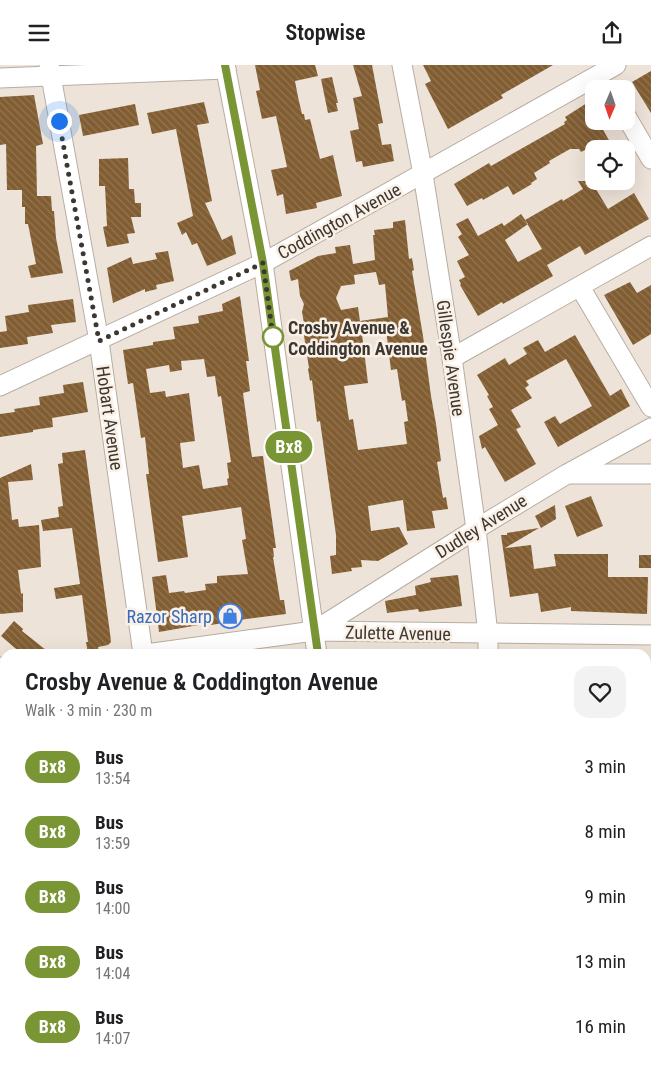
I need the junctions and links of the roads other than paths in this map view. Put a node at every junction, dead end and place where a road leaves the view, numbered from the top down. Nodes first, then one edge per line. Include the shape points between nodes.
1 (402, 65) edge
2 (226, 67) edge
3 (50, 71) edge
4 (606, 73) edge
5 (0, 78) edge
6 (634, 130) edge
7 (651, 159) edge
8 (424, 174) junction
9 (651, 246) edge
10 (263, 263) junction
11 (580, 287) junction
12 (99, 341) junction
13 (452, 359) junction
14 (0, 385) edge
15 (651, 407) edge
16 (651, 427) edge
17 (567, 474) junction
18 (651, 474) edge
19 (476, 529) junction
20 (314, 631) junction
21 (488, 634) junction
22 (651, 635) edge
23 (144, 649) edge
24 (182, 649) edge
25 (317, 649) edge
26 (488, 649) edge
27 (651, 968) edge
28 (651, 985) edge

1 - 8 street, Gillespie Avenue
2 - 3 street
2 - 10 street
3 - 5 street
3 - 12 street, Hobart Avenue
4 - 8 street, Coddington Avenue
6 - 7 street
8 - 10 street, Coddington Avenue
8 - 13 street, Gillespie Avenue
9 - 11 street
10 - 12 street, Coddington Avenue
10 - 20 street
11 - 13 street
11 - 15 street
12 - 14 street, Coddington Avenue
12 - 23 street, Hobart Avenue
13 - 19 street, Gillespie Avenue
16 - 17 street, Dudley Avenue
17 - 18 street
17 - 19 street, Dudley Avenue
19 - 20 street, Dudley Avenue
19 - 21 street, Gillespie Avenue
20 - 21 street, Zulette Avenue
20 - 24 street, Zulette Avenue
20 - 25 street
21 - 22 street, Zulette Avenue
21 - 26 street, Gillespie Avenue
27 - 28 street

